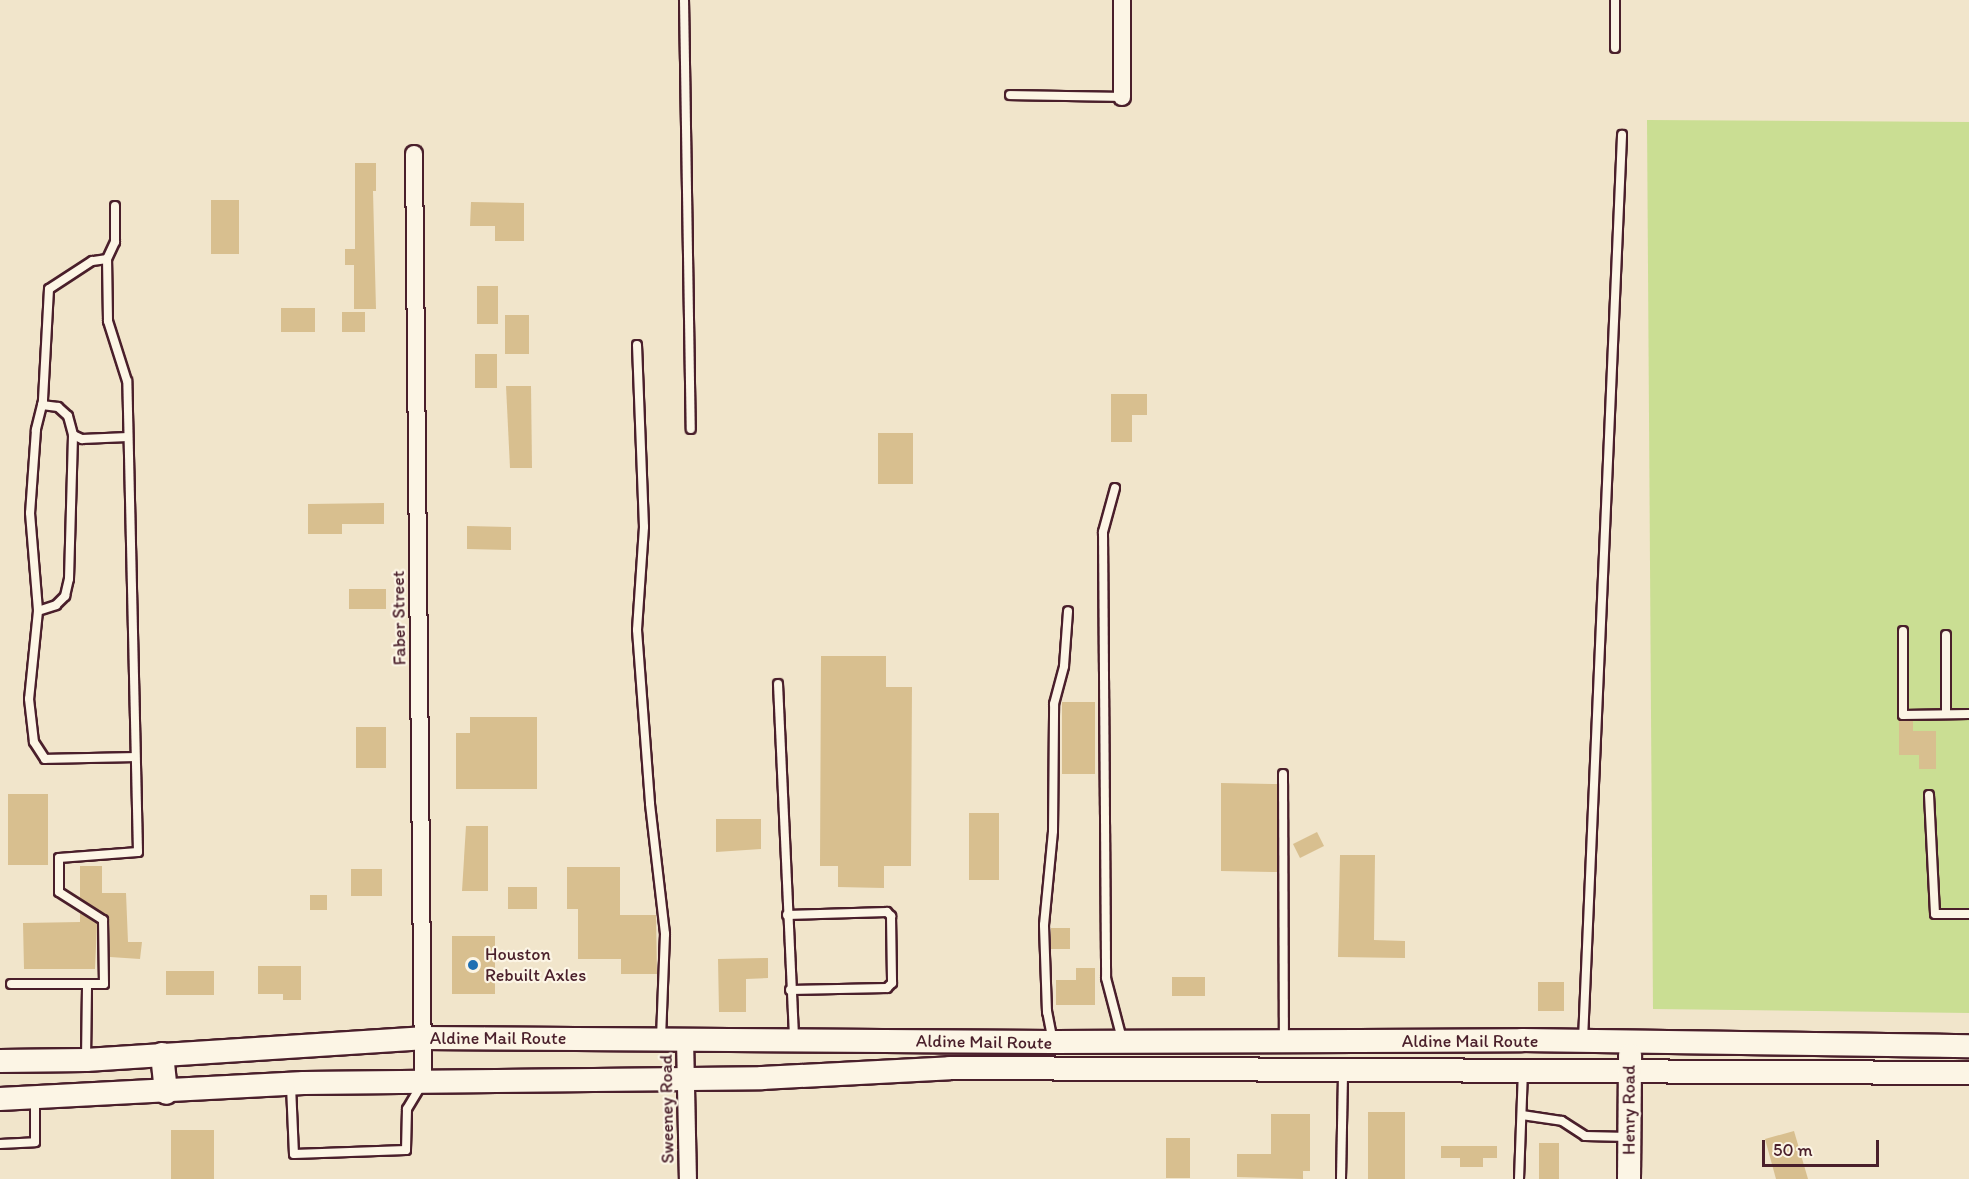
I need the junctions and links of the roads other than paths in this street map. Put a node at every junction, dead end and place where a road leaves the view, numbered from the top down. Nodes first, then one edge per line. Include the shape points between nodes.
1 (684, 0) edge
2 (1122, 0) edge
3 (1615, 0) edge
4 (1615, 48) dead end
5 (1010, 95) dead end
6 (1122, 97) joint
7 (1622, 135) dead end
8 (414, 154) dead end
9 (115, 207) dead end
10 (107, 259) junction
11 (637, 345) dead end
12 (42, 405) junction
13 (691, 429) dead end
14 (73, 435) junction
15 (128, 437) junction
16 (1114, 488) dead end
17 (38, 611) junction
18 (1068, 611) dead end
19 (1903, 631) dead end
20 (1946, 634) dead end
21 (778, 684) dead end
22 (1946, 714) junction
23 (1969, 714) edge
24 (133, 757) junction
25 (1283, 774) dead end
26 (1929, 795) dead end
27 (1969, 914) edge
28 (787, 915) junction
29 (11, 984) dead end
30 (87, 984) junction
31 (790, 990) junction
32 (422, 1038) junction
33 (661, 1039) junction
34 (685, 1039) junction
35 (794, 1041) junction
36 (1341, 1041) junction
37 (1583, 1041) junction
38 (1053, 1042) junction
39 (1123, 1042) junction
40 (1284, 1042) junction
41 (1630, 1042) junction
42 (1969, 1046) edge
43 (162, 1054) junction
44 (86, 1060) junction
45 (0, 1061) edge
46 (1343, 1068) junction
47 (1523, 1069) junction
48 (1056, 1070) junction
49 (1630, 1070) junction
50 (1969, 1073) edge
51 (796, 1076) junction
52 (688, 1078) junction
53 (423, 1081) junction
54 (291, 1084) junction
55 (166, 1093) junction
56 (0, 1099) edge
57 (34, 1099) junction
58 (1522, 1115) junction
59 (1629, 1137) junction
60 (0, 1144) edge
61 (688, 1179) edge
62 (1341, 1179) edge
63 (1519, 1179) edge
64 (1629, 1179) edge

1 - 13 lane
2 - 6 street
3 - 4 lane
5 - 6 lane
7 - 37 lane
8 - 32 street, Faber Street
9 - 10 lane via 115,242
10 - 12 lane via 92,261 49,288
10 - 15 lane via 108,321 127,381
11 - 33 lane via 644,526 637,630 650,804 665,934
12 - 14 lane via 58,407 68,417
12 - 17 lane via 36,430 30,513
14 - 15 lane
14 - 17 lane via 69,579 65,596 56,605
15 - 24 lane
16 - 39 lane via 1104,532 1106,978
17 - 24 lane via 29,699 34,742 45,759
18 - 38 lane via 1064,666 1053,704 1053,831 1044,924 1047,1012
19 - 22 lane via 1903,714
20 - 22 lane
21 - 28 lane
22 - 23 lane
24 - 30 lane via 138,852 58,858 59,892 103,920 104,984
25 - 40 lane
26 - 27 lane via 1935,914
28 - 31 lane
28 - 31 lane via 888,912 891,916 892,983 887,988
29 - 30 lane
30 - 44 lane
31 - 35 lane
32 - 33 main road, Aldine Mail Route
32 - 43 main road, Aldine Mail Route
32 - 53 street, Faber Street
33 - 34 main road, Aldine Mail Route
34 - 35 main road, Aldine Mail Route
34 - 52 street, Sweeney Road
35 - 38 main road, Aldine Mail Route
35 - 51 main road
36 - 37 main road, Aldine Mail Route
36 - 40 main road, Aldine Mail Route
36 - 46 main road
37 - 41 main road, Aldine Mail Route
38 - 39 main road, Aldine Mail Route
38 - 48 main road
39 - 40 main road, Aldine Mail Route
41 - 42 main road, Aldine Mail Route
41 - 49 main road, Henry Road
43 - 44 main road, Aldine Mail Route
43 - 55 main road
44 - 45 main road, Aldine Mail Route
46 - 47 main road, Aldine Mail Route
46 - 48 main road, Aldine Mail Route
46 - 62 lane
47 - 49 main road, Aldine Mail Route
47 - 58 lane
48 - 51 main road, Aldine Mail Route via 950,1068
49 - 50 main road, Aldine Mail Route
49 - 59 main road, Henry Road
51 - 52 main road, Aldine Mail Route
52 - 53 main road, Aldine Mail Route
52 - 61 street, Sweeney Road
53 - 54 main road, Aldine Mail Route
53 - 54 lane via 407,1109 406,1150 294,1154
54 - 55 main road, Aldine Mail Route
55 - 57 main road, Aldine Mail Route
56 - 57 main road, Aldine Mail Route
57 - 60 lane via 35,1142
58 - 59 lane via 1562,1121 1585,1136
58 - 63 lane
59 - 64 main road, Henry Road

